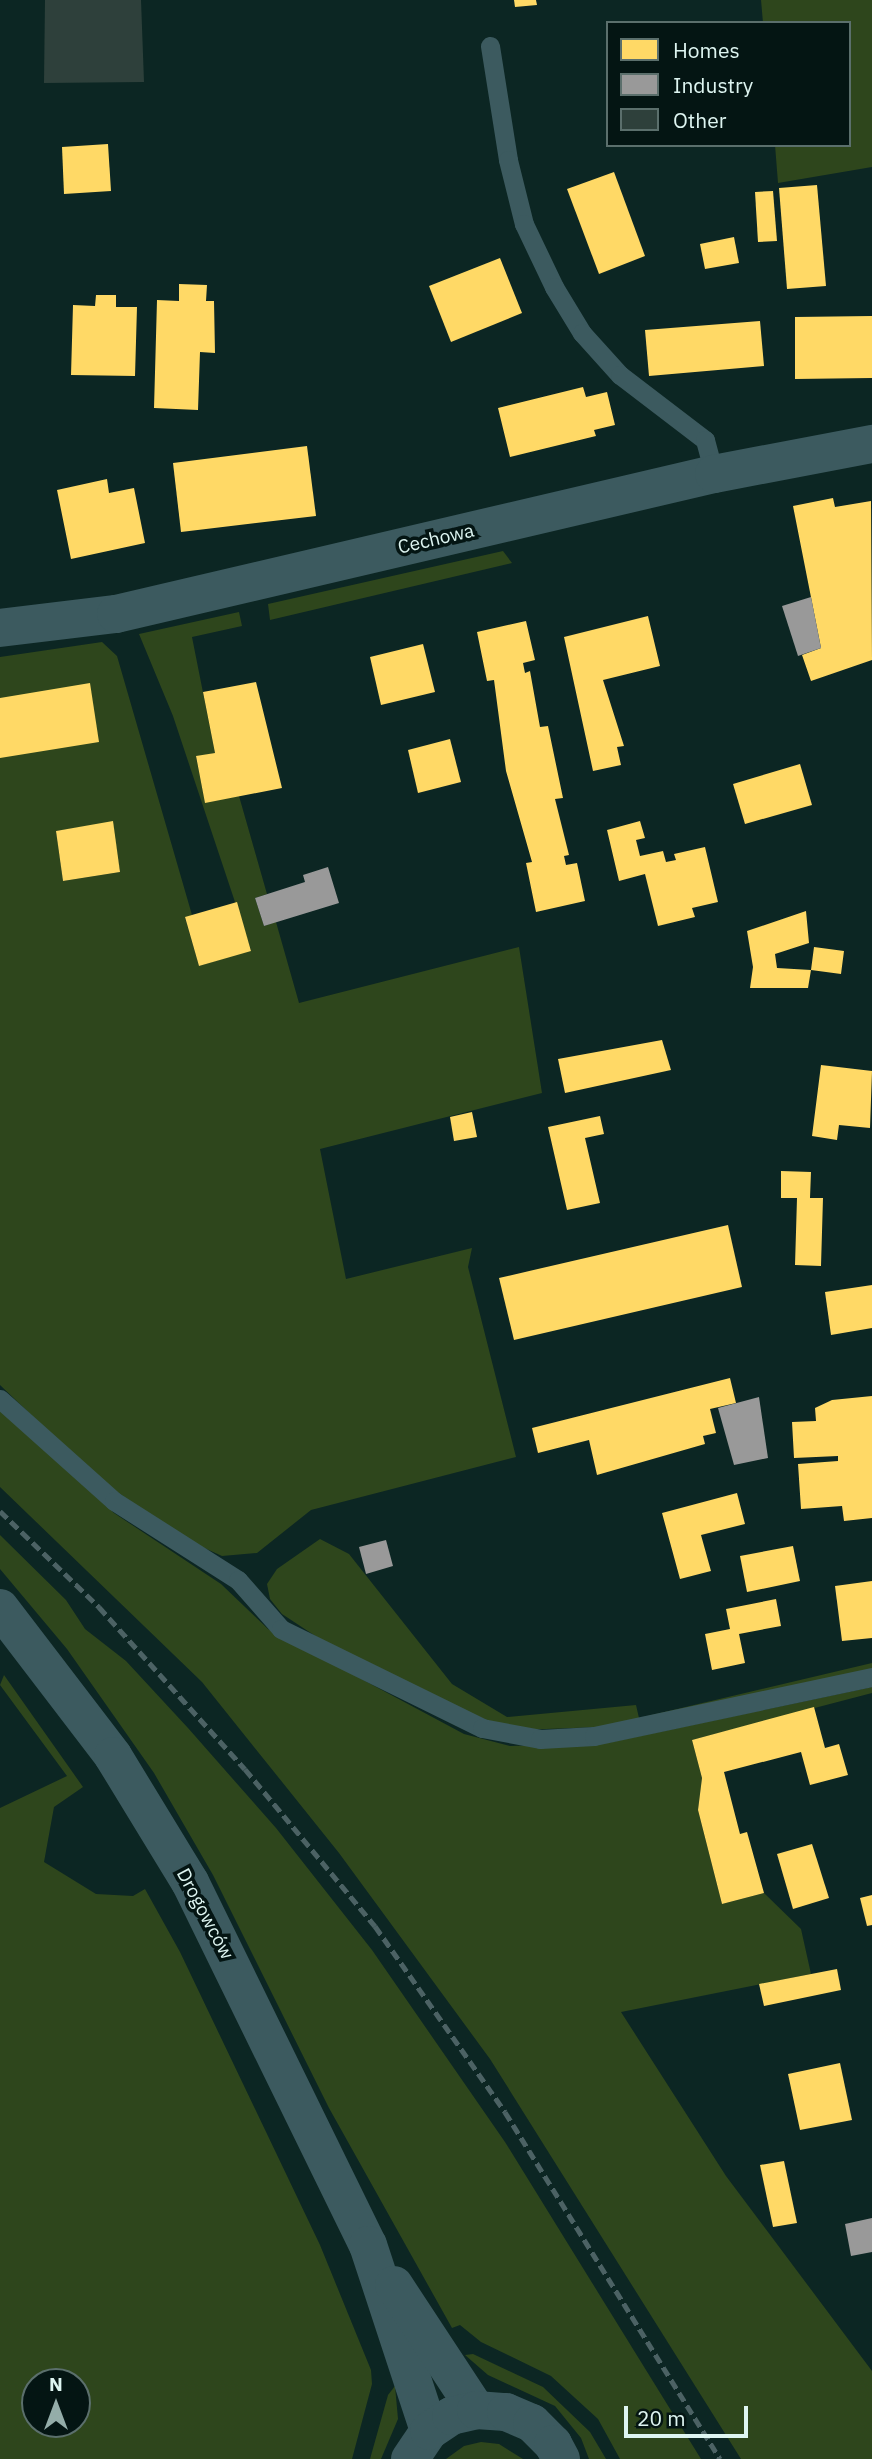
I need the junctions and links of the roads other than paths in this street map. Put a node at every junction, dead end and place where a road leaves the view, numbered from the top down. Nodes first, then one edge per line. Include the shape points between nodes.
1 (490, 46) dead end
2 (872, 444) edge
3 (714, 474) junction
4 (0, 628) edge
5 (0, 1399) edge
6 (0, 1608) edge
7 (872, 1677) edge
8 (368, 2245) junction
9 (476, 2410) junction
10 (419, 2445) edge
11 (561, 2459) edge

1 - 3 lane via 521,212 554,287 582,333 620,375 705,440
2 - 3 street, Cechowa
3 - 4 street, Cechowa via 116,614
5 - 7 lane via 114,1502 238,1580 281,1629 482,1728 540,1739 594,1736
6 - 8 street, Drogowców via 113,1756 190,1882
8 - 9 street, Drogowców
8 - 10 street, Drogowców
9 - 10 street via 451,2417
9 - 11 street via 506,2412 532,2423

